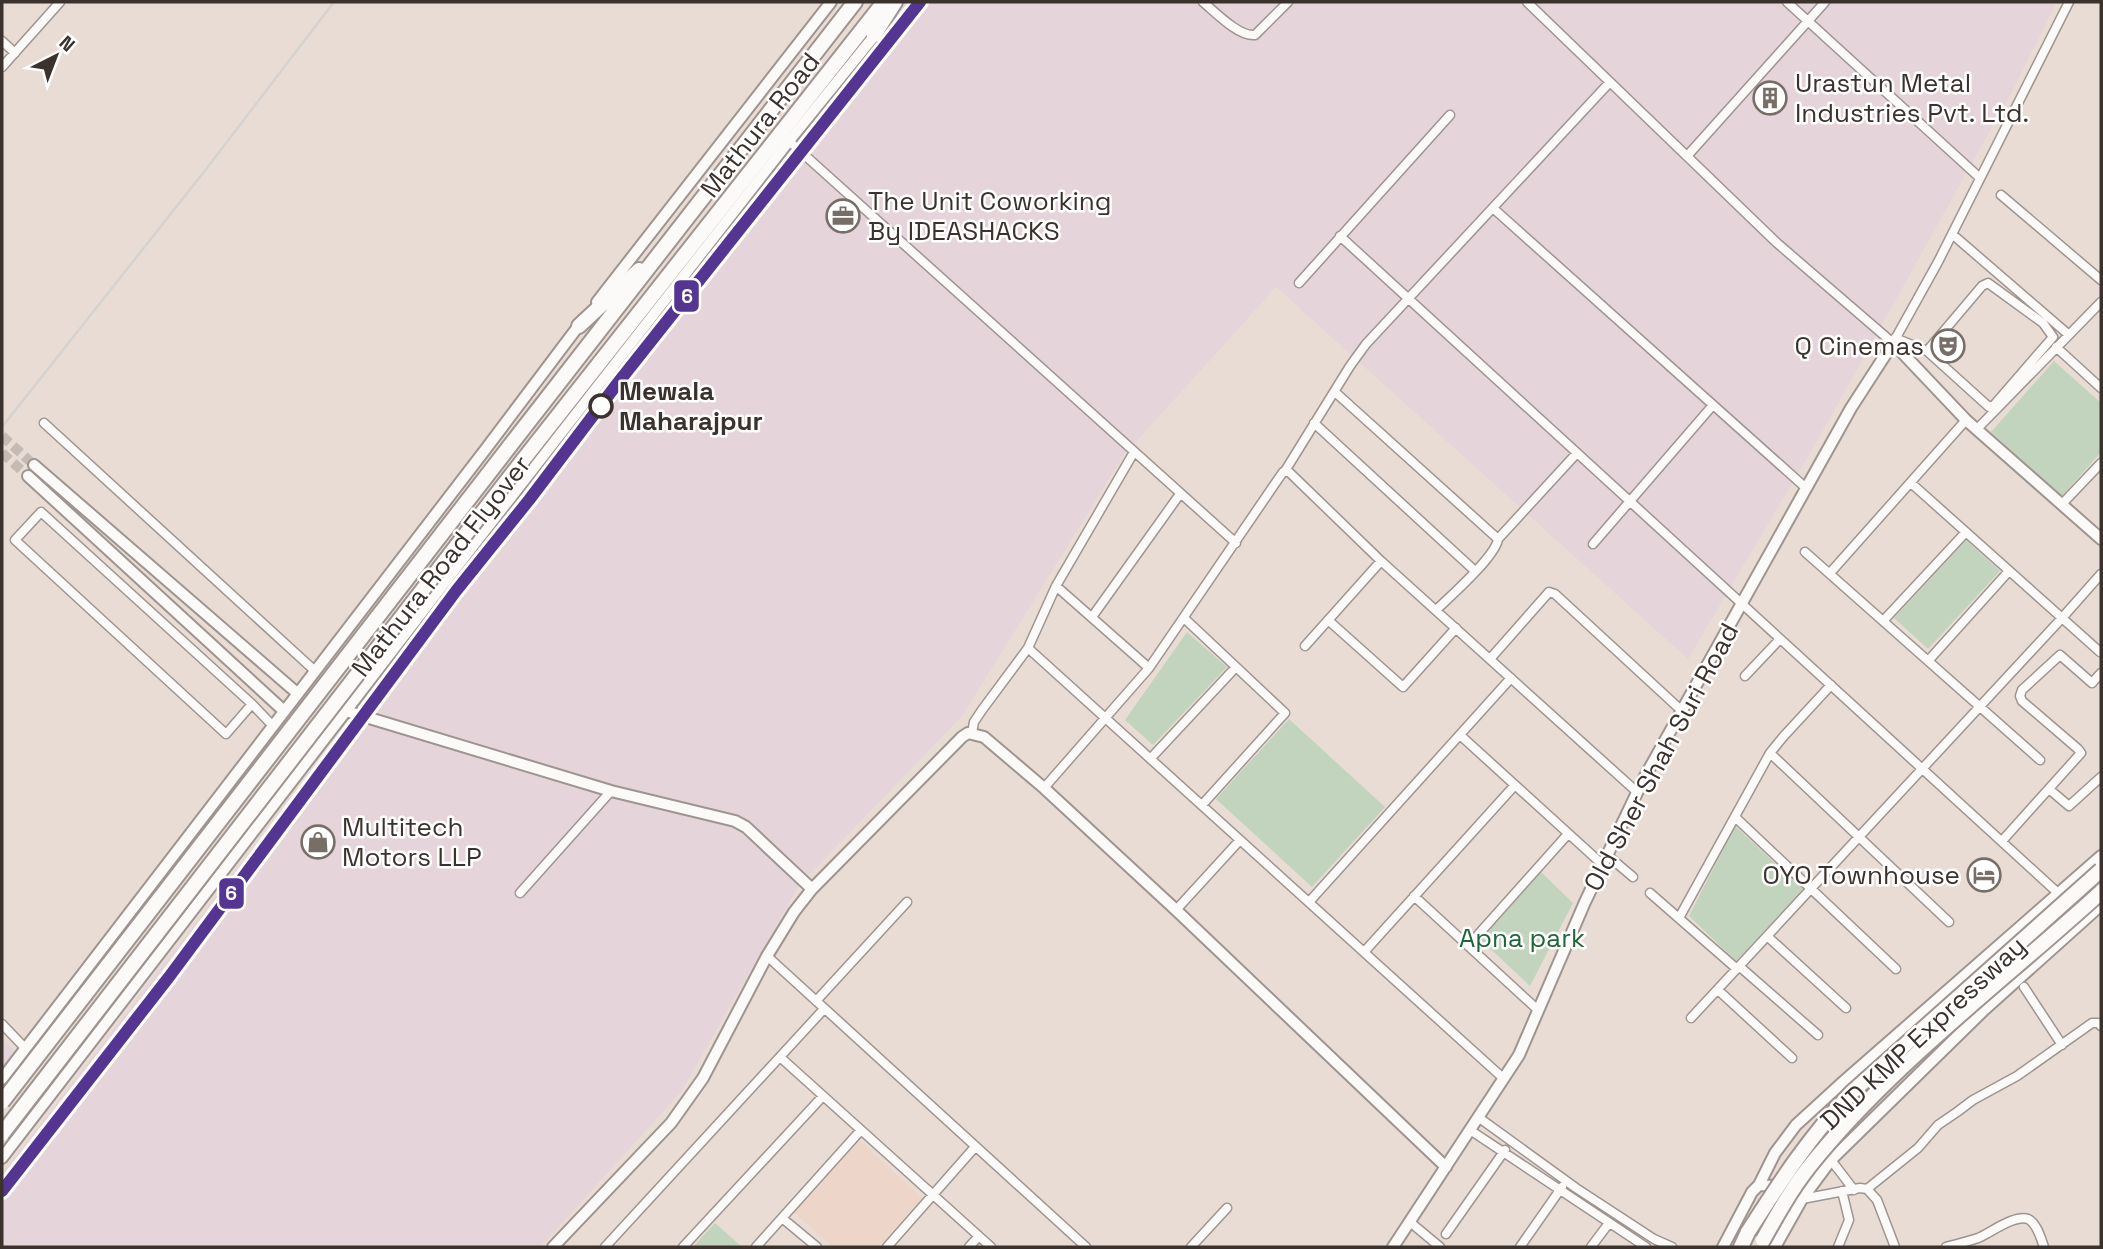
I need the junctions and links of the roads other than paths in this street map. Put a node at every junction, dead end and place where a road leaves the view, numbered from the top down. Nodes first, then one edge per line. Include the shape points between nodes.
1 (60, 2) edge
2 (831, 2) edge
3 (855, 2) edge
4 (884, 2) edge
5 (895, 2) edge
6 (901, 2) edge
7 (1203, 2) edge
8 (1287, 2) edge
9 (1527, 2) edge
10 (1787, 2) edge
11 (1825, 2) edge
12 (2070, 2) edge
13 (1808, 21) junction
14 (874, 35) junction
15 (2, 41) edge
16 (15, 52) junction
17 (2, 67) edge
18 (1610, 82) junction
19 (1450, 115) dead end
20 (789, 141) junction
21 (1688, 155) junction
22 (1980, 178) junction
23 (2001, 195) dead end
24 (1494, 209) junction
25 (1952, 234) junction
26 (1340, 236) junction
27 (664, 248) junction
28 (2101, 280) edge
29 (1298, 283) dead end
30 (1409, 299) junction
31 (2101, 302) edge
32 (579, 326) junction
33 (2068, 335) junction
34 (1894, 340) junction
35 (2056, 347) junction
36 (1927, 351) junction
37 (2101, 388) edge
38 (1335, 392) junction
39 (1713, 405) junction
40 (1966, 420) junction
41 (44, 423) dead end
42 (1314, 423) junction
43 (1977, 429) junction
44 (1134, 452) junction
45 (1577, 453) junction
46 (2101, 463) edge
47 (34, 465) tunnel mouth
48 (1285, 471) junction
49 (28, 476) tunnel mouth
50 (1911, 483) junction
51 (1806, 488) junction
52 (1180, 494) junction
53 (1629, 500) junction
54 (2062, 504) junction
55 (1966, 532) junction
56 (1498, 539) junction
57 (2101, 540) edge
58 (1236, 543) junction
59 (1593, 544) dead end
60 (1805, 552) dead end
61 (1381, 561) junction
62 (1475, 571) junction
63 (2010, 571) junction
64 (1830, 573) junction
65 (2101, 574) edge
66 (1056, 586) junction
67 (1742, 603) junction
68 (1436, 610) junction
69 (1092, 617) junction
70 (1184, 618) junction
71 (2063, 618) junction
72 (1328, 620) junction
73 (1883, 621) junction
74 (1456, 628) junction
75 (1780, 639) junction
76 (1305, 646) dead end
77 (1028, 648) junction
78 (2100, 652) edge
79 (1490, 659) junction
80 (1928, 661) junction
81 (1237, 667) junction
82 (1149, 668) junction
83 (315, 671) junction
84 (2101, 673) edge
85 (1745, 676) dead end
86 (1511, 678) junction
87 (1831, 685) junction
88 (297, 693) junction
89 (252, 704) junction
90 (1980, 707) junction
91 (1682, 710) junction
92 (284, 711) junction
93 (346, 711) junction
94 (1106, 718) junction
95 (273, 726) junction
96 (972, 733) junction
97 (1460, 735) junction
98 (1770, 753) junction
99 (1151, 758) junction
100 (2040, 760) dead end
101 (1922, 769) junction
102 (2101, 777) edge
103 (1515, 785) junction
104 (1044, 788) junction
105 (2049, 789) junction
106 (611, 791) junction
107 (222, 792) junction
108 (1637, 792) junction
109 (1202, 805) junction
110 (1735, 817) junction
111 (260, 822) junction
112 (1569, 834) junction
113 (1859, 838) junction
114 (1240, 839) junction
115 (2003, 841) junction
116 (2101, 856) edge
117 (1605, 860) junction
118 (2101, 870) edge
119 (1633, 877) dead end
120 (1812, 888) junction
121 (812, 889) junction
122 (2101, 892) edge
123 (520, 893) dead end
124 (1650, 893) dead end
125 (2059, 894) junction
126 (1414, 896) junction
127 (906, 902) dead end
128 (1309, 902) junction
129 (2101, 905) edge
130 (1176, 910) junction
131 (1679, 918) junction
132 (1949, 922) dead end
133 (1767, 936) junction
134 (1468, 946) junction
135 (1364, 952) junction
136 (767, 956) junction
137 (1738, 968) junction
138 (1896, 968) dead end
139 (2024, 987) dead end
140 (1718, 990) junction
141 (816, 1001) junction
142 (1846, 1008) dead end
143 (824, 1009) junction
144 (1538, 1010) junction
145 (1691, 1018) dead end
146 (2, 1024) edge
147 (2101, 1026) edge
148 (1818, 1035) dead end
149 (2062, 1045) junction
150 (25, 1048) junction
151 (780, 1057) junction
152 (1792, 1058) dead end
153 (1503, 1078) junction
154 (2, 1079) edge
155 (823, 1096) junction
156 (2, 1102) edge
157 (1478, 1117) junction
158 (861, 1130) junction
159 (1470, 1130) junction
160 (2, 1134) edge
161 (1511, 1141) junction
162 (975, 1147) junction
163 (1503, 1152) junction
164 (2, 1158) edge
165 (1830, 1160) junction
166 (1446, 1167) junction
167 (1566, 1181) junction
168 (1759, 1185) junction
169 (1867, 1189) junction
170 (1560, 1190) junction
171 (1854, 1190) junction
172 (1842, 1191) junction
173 (932, 1195) junction
174 (1802, 1199) junction
175 (1227, 1208) dead end
176 (782, 1218) junction
177 (1410, 1222) junction
178 (1609, 1223) junction
179 (1446, 1234) dead end
180 (979, 1236) junction
181 (1083, 1246) edge
182 (1643, 1246) edge
183 (553, 1247) edge
184 (606, 1247) edge
185 (683, 1247) edge
186 (756, 1247) edge
187 (817, 1247) edge
188 (887, 1247) edge
189 (969, 1247) edge
190 (991, 1247) edge
191 (1191, 1247) edge
192 (1394, 1247) edge
193 (1440, 1247) edge
194 (1520, 1247) edge
195 (1591, 1247) edge
196 (1672, 1247) edge
197 (1723, 1247) edge
198 (1741, 1247) edge
199 (1759, 1247) edge
200 (1775, 1247) edge
201 (1838, 1247) edge
202 (1895, 1247) edge
203 (1946, 1247) edge
204 (2044, 1247) edge

1 - 16 street
2 - 32 street
3 - 27 highway, Mathura Road
4 - 160 highway, Mathura Road Flyover, bridge
5 - 14 highway
6 - 14 street
7 - 8 street via 1248,36 1255,35
9 - 18 street
10 - 13 street
11 - 13 street
12 - 22 street
13 - 21 street
13 - 22 street
14 - 20 street
15 - 16 street
16 - 17 street
18 - 21 street
18 - 24 street
19 - 26 street
20 - 44 street
20 - 93 street
21 - 34 street via 1777,243
22 - 25 street
23 - 28 street
24 - 30 street
24 - 39 street
25 - 33 street
25 - 34 street
26 - 29 street
26 - 30 street
27 - 32 highway
27 - 156 highway, Mathura Road Flyover, bridge
30 - 38 street via 1366,344
30 - 45 street
31 - 33 street
32 - 83 street
33 - 35 street
34 - 36 street
34 - 40 street
34 - 51 street, Old Sher Shah Suri Road
35 - 37 street
35 - 43 street
36 - 36 street via 1989,407 2053,337 2043,323 1988,283
38 - 42 street
38 - 56 street
39 - 51 street
39 - 53 street
40 - 43 street
40 - 50 street
41 - 83 street
42 - 48 street
42 - 62 street
43 - 54 street
44 - 52 street
44 - 66 street
45 - 53 street
45 - 56 street
46 - 54 street
47 - 88 street
48 - 58 street
48 - 61 street
49 - 92 street
50 - 55 street
50 - 64 street
51 - 67 street, Old Sher Shah Suri Road
52 - 58 street
52 - 69 street
53 - 59 street
53 - 67 street
54 - 57 street
55 - 63 street
55 - 73 street
56 - 62 street
58 - 70 street
60 - 64 street
61 - 68 street
61 - 72 street
62 - 68 street
63 - 71 street
63 - 80 street
64 - 73 street
65 - 71 street
66 - 69 street
66 - 77 street
67 - 75 street
67 - 91 street, Old Sher Shah Suri Road
68 - 74 street
69 - 82 street
70 - 81 street
70 - 82 street
71 - 78 street
71 - 90 street
72 - 74 street via 1403,687
72 - 76 street
73 - 80 street
74 - 79 street
75 - 85 street
75 - 87 street
77 - 94 street
77 - 96 street via 982,709
79 - 86 street
79 - 91 street via 1549,592
80 - 90 street
81 - 99 street
81 - 109 street via 1285,714
82 - 94 street
83 - 88 street
84 - 105 street via 2092,682 2060,655 2022,690 2022,701 2081,753
86 - 97 street
86 - 108 street
87 - 98 street
87 - 101 street
88 - 92 street
89 - 89 street via 226,734 15,540 41,512
89 - 95 street
90 - 100 street
90 - 101 street
91 - 108 street, Old Sher Shah Suri Road
92 - 95 street
93 - 106 street
93 - 111 street
94 - 99 street
94 - 104 street
95 - 107 street
96 - 104 street via 984,737
96 - 121 street via 962,737
97 - 103 street
97 - 128 street
98 - 110 street
98 - 113 street
99 - 109 street
101 - 113 street
101 - 115 street
102 - 105 street via 2069,806
103 - 112 street
103 - 126 street
104 - 130 street
105 - 115 street
106 - 121 street via 735,821
106 - 123 street
107 - 111 street
107 - 150 street
108 - 117 street, Old Sher Shah Suri Road
109 - 114 street
110 - 120 street
110 - 131 street
111 - 164 street
112 - 117 street
112 - 134 street
113 - 120 street
113 - 132 street
114 - 128 street
114 - 130 street
115 - 125 street
116 - 125 street
117 - 119 street
117 - 144 street, Old Sher Shah Suri Road
118 - 198 highway, DND KMP Expressway, bridge via 1824,1121 1794,1160
120 - 133 street
120 - 138 street
121 - 136 street
122 - 199 highway, DND KMP Expressway, bridge via 1862,1106 1808,1169
124 - 131 street
125 - 168 street via 1797,1125 1774,1153
126 - 134 street
126 - 135 street
127 - 141 street
128 - 135 street
129 - 165 street via 1984,1010
130 - 166 street
131 - 137 street
133 - 137 street
133 - 142 street
134 - 144 street
135 - 153 street
136 - 141 street
136 - 183 street via 684,1107
137 - 140 street
137 - 148 street
139 - 149 street
140 - 145 street
140 - 152 street
141 - 143 street
143 - 151 street
143 - 162 street
144 - 153 street, Old Sher Shah Suri Road
146 - 150 street
147 - 149 street via 2092,1023
149 - 169 street via 1947,1118
150 - 154 street
151 - 155 street
151 - 184 street
153 - 157 street, Old Sher Shah Suri Road
155 - 158 street
155 - 185 street
157 - 159 street, Old Sher Shah Suri Road
157 - 161 street
158 - 173 street
158 - 176 street
159 - 163 street
159 - 166 street, Old Sher Shah Suri Road
161 - 163 street
161 - 167 street
162 - 173 street
162 - 181 street
163 - 170 street
163 - 179 street
165 - 171 street
165 - 174 street
166 - 177 street, Old Sher Shah Suri Road
167 - 170 street
167 - 196 street
168 - 174 street via 1774,1186
168 - 197 street
169 - 171 street
169 - 202 street via 1877,1200
170 - 178 street
170 - 194 street
171 - 172 street
172 - 174 street
172 - 201 street via 1849,1220
173 - 180 street
173 - 188 street
174 - 200 street
175 - 191 street
176 - 186 street
176 - 187 street
177 - 192 street, Old Sher Shah Suri Road
177 - 193 street
178 - 182 street
178 - 195 street
180 - 189 street
180 - 190 street
203 - 204 street via 2022,1219 2034,1224

